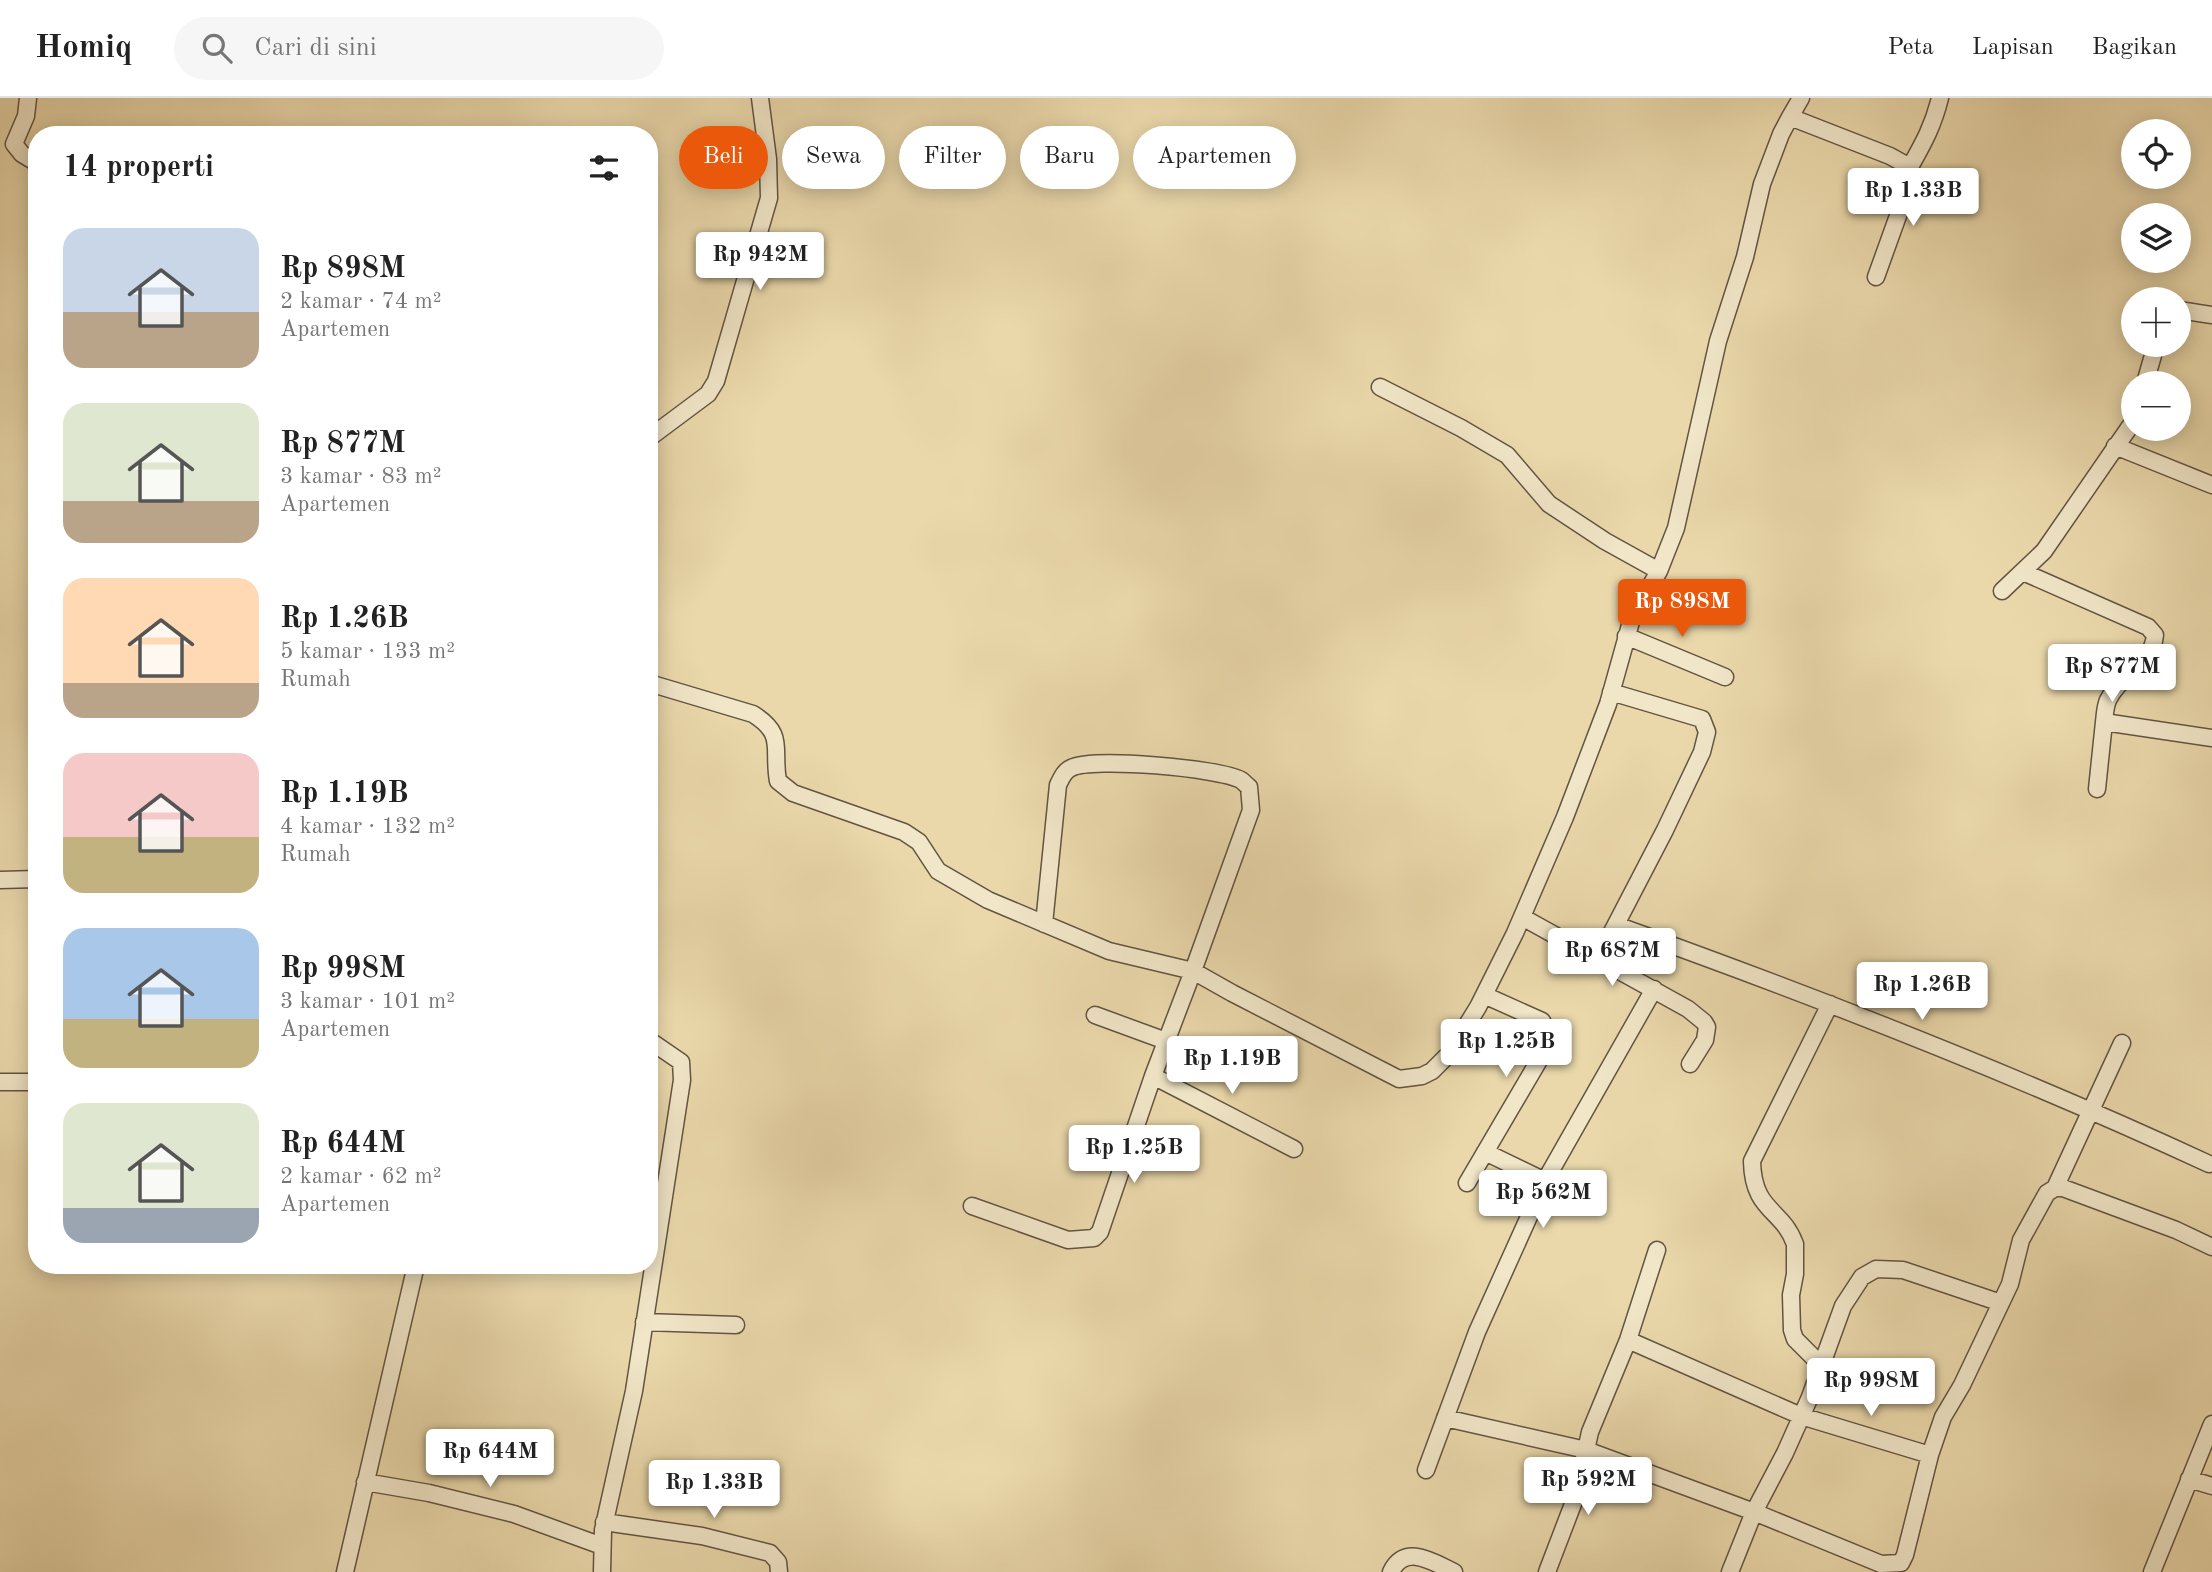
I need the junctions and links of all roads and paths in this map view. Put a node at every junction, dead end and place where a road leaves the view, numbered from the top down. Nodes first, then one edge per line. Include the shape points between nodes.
1 (28, 98) edge
2 (760, 98) edge
3 (1801, 98) edge
4 (1940, 98) edge
5 (1790, 117) junction
6 (28, 158) edge
7 (1910, 167) junction
8 (1876, 277) dead end
9 (2191, 311) edge
10 (2212, 314) edge
11 (1380, 387) dead end
12 (658, 431) edge
13 (2121, 438) edge
14 (2115, 446) junction
15 (2212, 485) edge
16 (1658, 571) junction
17 (2023, 572) junction
18 (2002, 592) dead end
19 (1626, 636) junction
20 (1725, 677) dead end
21 (658, 685) edge
22 (1611, 692) junction
23 (2104, 722) junction
24 (2212, 738) edge
25 (2097, 789) dead end
26 (28, 878) edge
27 (0, 880) edge
28 (1522, 917) junction
29 (1044, 924) junction
30 (1616, 925) junction
31 (1598, 959) junction
32 (1193, 971) junction
33 (1654, 989) junction
34 (1484, 995) junction
35 (1830, 1004) junction
36 (1096, 1015) dead end
37 (1166, 1041) junction
38 (2122, 1043) dead end
39 (658, 1045) edge
40 (1690, 1064) dead end
41 (1153, 1076) junction
42 (0, 1082) edge
43 (28, 1082) edge
44 (2091, 1109) junction
45 (1294, 1149) dead end
46 (1485, 1152) junction
47 (2209, 1164) dead end
48 (1545, 1181) junction
49 (1467, 1183) dead end
50 (2054, 1188) junction
51 (972, 1206) dead end
52 (658, 1231) edge
53 (2212, 1248) edge
54 (1657, 1250) dead end
55 (414, 1274) edge
56 (651, 1274) edge
57 (2001, 1303) junction
58 (644, 1322) junction
59 (736, 1325) dead end
60 (1628, 1340) junction
61 (1821, 1364) junction
62 (1801, 1416) junction
63 (1445, 1418) junction
64 (2212, 1424) edge
65 (1586, 1450) junction
66 (1930, 1455) junction
67 (1426, 1470) dead end
68 (2189, 1479) junction
69 (365, 1482) junction
70 (2212, 1486) edge
71 (1754, 1512) junction
72 (604, 1522) junction
73 (602, 1546) junction
74 (345, 1572) edge
75 (602, 1572) edge
76 (779, 1572) edge
77 (1391, 1572) edge
78 (1454, 1572) edge
79 (1547, 1572) edge
80 (1730, 1572) edge
81 (2152, 1572) edge

1 - 6 street via 14,144
2 - 12 street via 769,198 716,381 708,394
3 - 5 street
4 - 7 street via 1923,148
5 - 7 street
5 - 16 street via 1762,184 1718,341 1676,528
7 - 8 street
9 - 10 street
11 - 16 street via 1507,455 1549,504
13 - 14 street
14 - 15 street
14 - 17 street via 2044,551
16 - 19 street
17 - 18 street
17 - 23 street via 2148,627 2155,635 2154,648 2108,699
19 - 20 street
19 - 22 street
21 - 29 street via 752,714 771,727 777,744 778,780 793,793 904,832 919,842 938,871 988,900
22 - 28 street
22 - 30 street via 1702,719 1707,732
23 - 24 street
23 - 25 street
26 - 27 street
28 - 31 street
28 - 34 street
29 - 32 street via 1109,951
29 - 32 street via 1058,785 1071,768 1185,768 1240,780 1249,788 1251,810
30 - 31 street
30 - 35 street
31 - 33 street
32 - 34 street via 1399,1079 1422,1076 1449,1054
32 - 37 street
33 - 40 street via 1706,1025 1704,1040
33 - 48 street
34 - 46 street via 1542,1021 1548,1032 1548,1045
35 - 44 street
35 - 61 street via 1752,1161 1752,1181 1761,1200 1795,1244 1791,1317 1795,1339
36 - 37 street
37 - 41 street
38 - 44 street
39 - 52 street via 676,1056 683,1068
41 - 45 street
41 - 51 street via 1100,1232 1094,1238 1068,1240
42 - 43 street
44 - 47 street
44 - 50 street
46 - 48 street
46 - 49 street
48 - 63 street via 1477,1332
50 - 53 street via 2091,1197
50 - 57 street via 2021,1240
54 - 60 street
55 - 69 street
56 - 58 street
57 - 61 street via 1903,1270 1876,1269 1861,1277 1843,1306
57 - 66 street via 1943,1417
58 - 59 street
58 - 72 street via 634,1391
60 - 62 street
60 - 65 street
61 - 62 street
62 - 66 street
62 - 71 street
63 - 65 street
63 - 67 street
64 - 68 street
65 - 71 street
65 - 79 street via 1573,1504
66 - 71 street via 1901,1563 1881,1564
68 - 70 street
68 - 81 street
69 - 73 street via 514,1514
69 - 74 street
71 - 80 street
72 - 73 street
72 - 76 street via 702,1536 770,1553
73 - 75 street
77 - 78 street via 1396,1562 1407,1556

